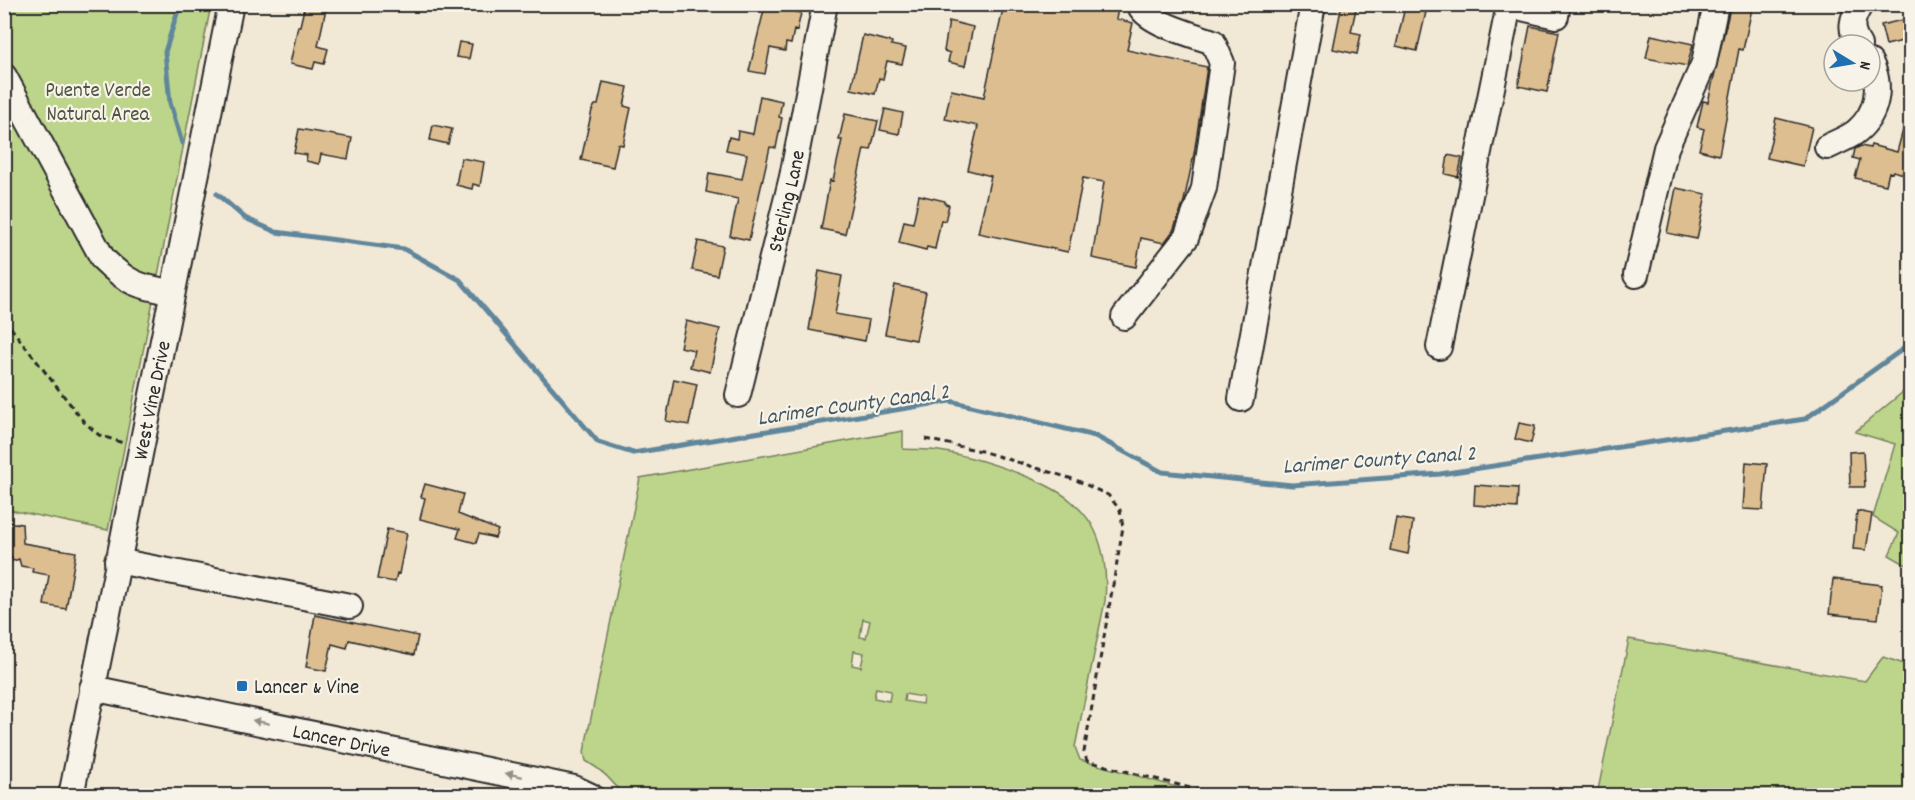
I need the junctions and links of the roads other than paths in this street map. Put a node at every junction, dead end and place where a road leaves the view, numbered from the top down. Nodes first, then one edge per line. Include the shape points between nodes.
1 (231, 4) edge
2 (825, 4) edge
3 (1139, 4) edge
4 (1313, 4) edge
5 (1558, 4) edge
6 (1716, 4) edge
7 (1861, 4) edge
8 (1852, 33) edge
9 (4, 76) edge
10 (1878, 93) edge
11 (1827, 147) dead end
12 (1636, 275) dead end
13 (172, 292) junction
14 (1124, 317) dead end
15 (1439, 347) dead end
16 (738, 395) dead end
17 (1240, 399) dead end
18 (117, 561) junction
19 (350, 606) dead end
20 (92, 688) junction
21 (71, 795) edge
22 (591, 795) edge

1 - 13 street, West Vine Drive
2 - 16 street, Sterling Lane via 792,177
3 - 14 street via 1140,10 1158,22 1213,42 1222,63 1204,188 1186,238
4 - 17 street
5 - 15 street via 1556,16 1509,5
6 - 12 street via 1704,63 1666,148
7 - 8 street via 1852,20
9 - 13 street via 103,259 121,276 144,288
10 - 11 street via 1875,107 1857,131
13 - 18 street, West Vine Drive
18 - 19 street
18 - 20 street, West Vine Drive
20 - 21 street, West Vine Drive
22 -> 20 street, Lancer Drive via 574,788

